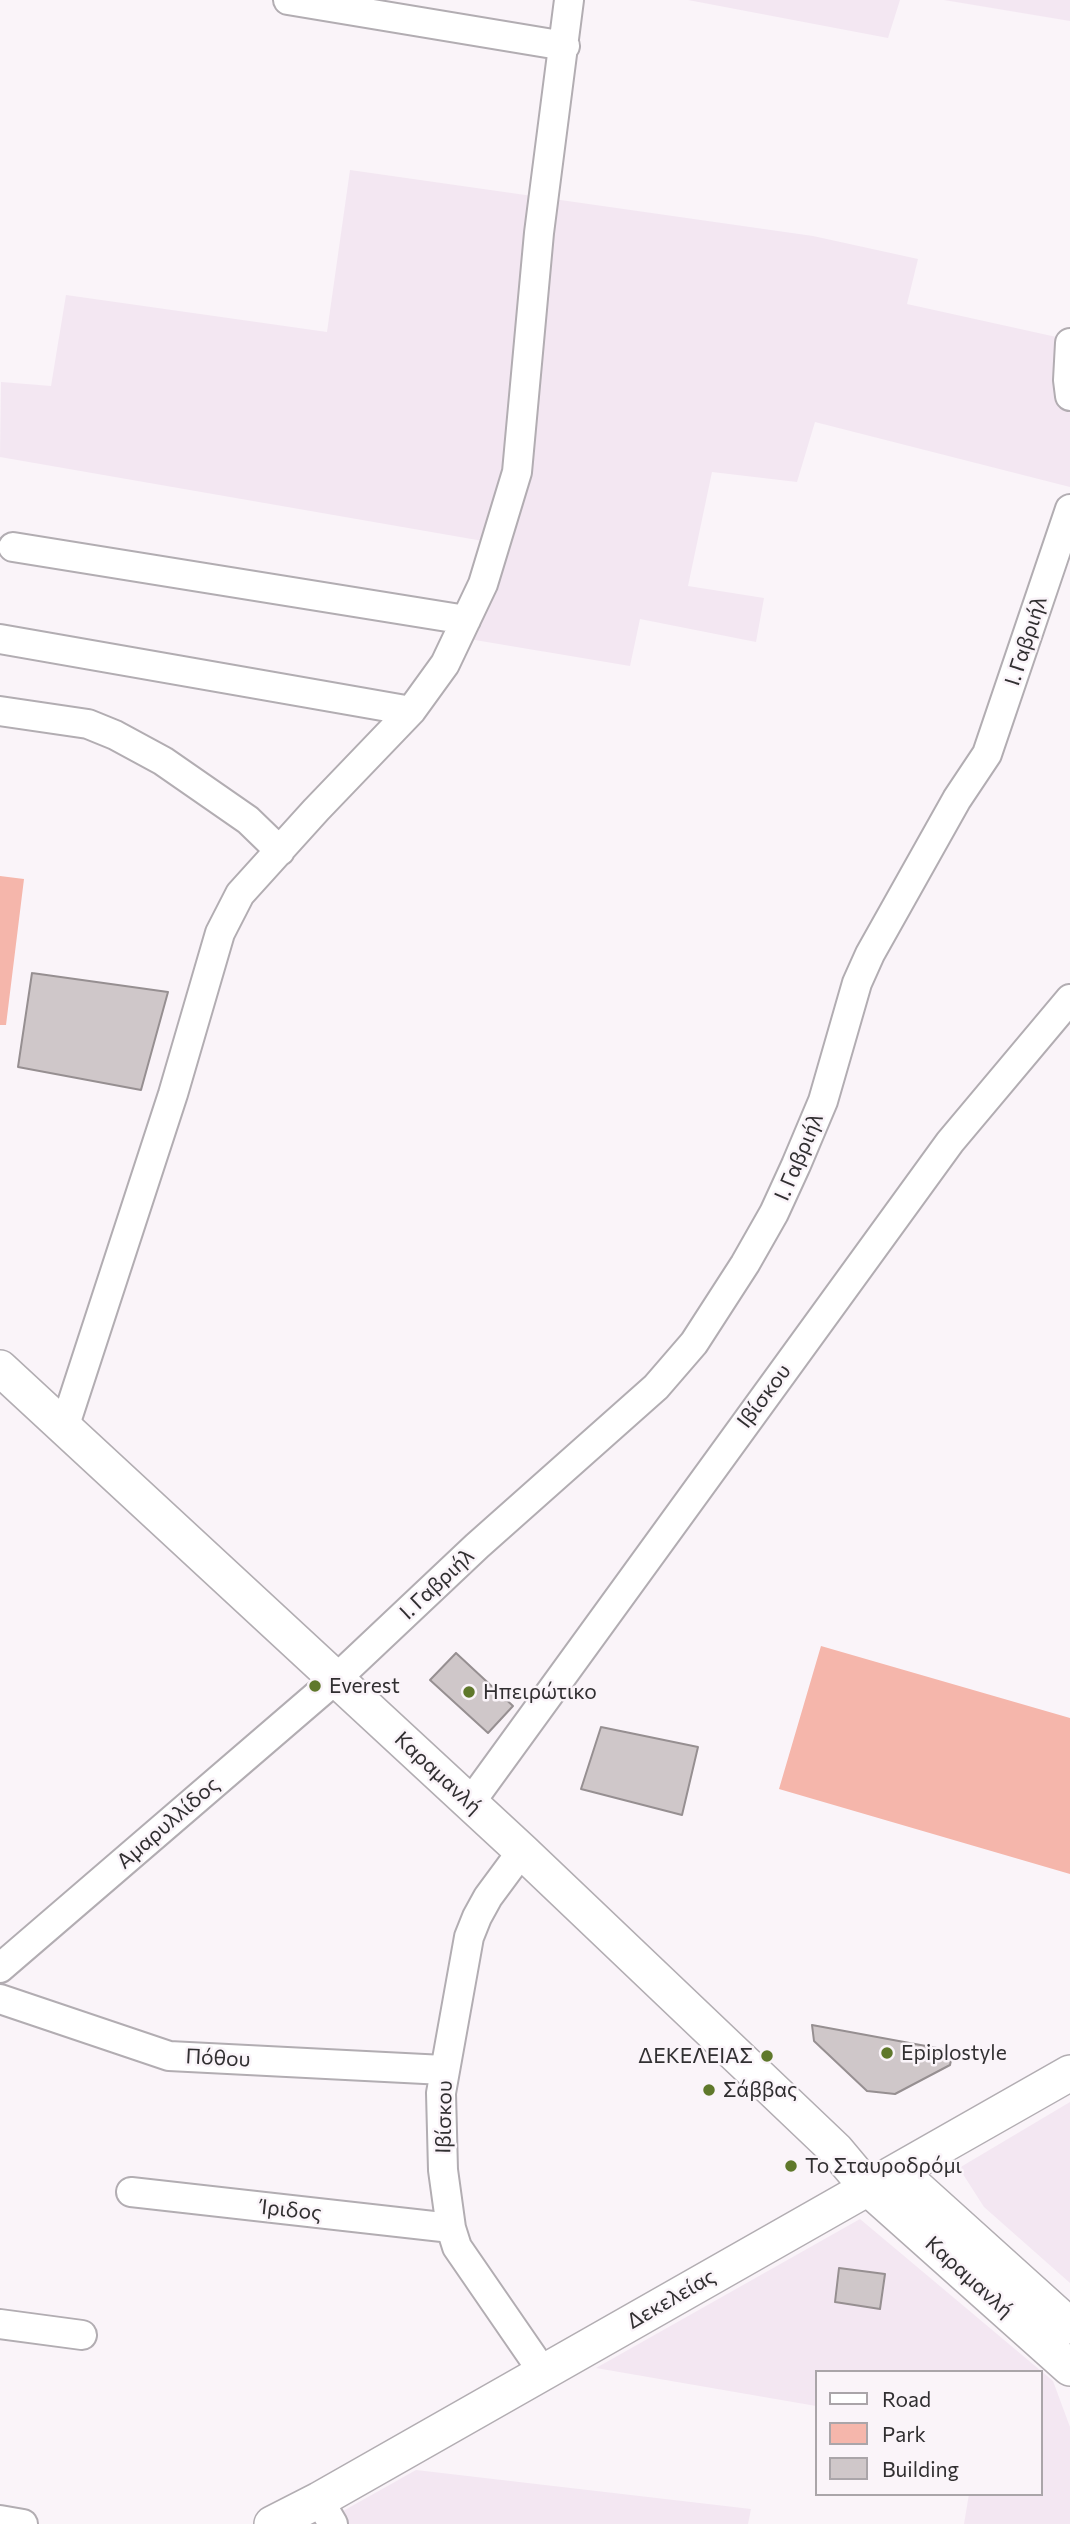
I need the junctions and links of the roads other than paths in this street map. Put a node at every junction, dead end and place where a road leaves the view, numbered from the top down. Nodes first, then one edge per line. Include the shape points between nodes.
1 (288, 0) edge
2 (569, 0) edge
3 (565, 46) junction
4 (1070, 344) edge
5 (1070, 396) edge
6 (1070, 509) edge
7 (13, 547) dead end
8 (1060, 571) edge
9 (466, 620) junction
10 (0, 639) edge
11 (0, 711) edge
12 (411, 711) junction
13 (280, 851) junction
14 (1070, 999) edge
15 (0, 1368) edge
16 (64, 1428) junction
17 (336, 1679) junction
18 (470, 1803) junction
19 (522, 1851) junction
20 (1, 1966) edge
21 (0, 1999) edge
22 (444, 2070) junction
23 (1070, 2073) edge
24 (867, 2187) junction
25 (131, 2192) dead end
26 (451, 2228) junction
27 (0, 2324) edge
28 (1070, 2326) edge
29 (82, 2335) dead end
30 (1069, 2369) edge
31 (543, 2372) junction
32 (326, 2512) edge
33 (0, 2520) edge
34 (23, 2524) edge
35 (272, 2524) edge

1 - 3 street
2 - 3 street
3 - 9 street via 539,233 517,472
4 - 5 street
6 - 8 street, Ι. Γαβριήλ
7 - 9 street
8 - 17 street, Ι. Γαβριήλ via 987,754 957,799 857,983 822,1101 774,1213 694,1343 656,1387
9 - 12 street via 445,664
10 - 12 street
11 - 13 street via 88,724 115,735 163,761 248,820
12 - 13 street
13 - 16 street via 240,894 220,933 173,1094
14 - 18 street, Ιβίσκου via 950,1142
15 - 16 main road, Καραμανλή
16 - 17 main road, Καραμανλή
17 - 18 main road, Καραμανλή
17 - 20 street, Αμαρυλλίδος
18 - 19 main road, Καραμανλή
19 - 22 street, Ιβίσκου via 488,1897 473,1927
19 - 24 main road, Καραμανλή via 836,2150
21 - 22 street, Πόθου via 169,2056
22 - 26 street, Ιβίσκου via 443,2170
23 - 24 main road, Δεκελείας
24 - 28 main road, Καραμανλή via 917,2188
24 - 30 main road, Καραμανλή
24 - 31 main road, Δεκελείας
25 - 26 street, Ίριδος
26 - 31 street, Ιβίσκου via 468,2266
27 - 29 street
31 - 32 main road, Δεκελείας
32 - 35 main road, Δεκελείας
33 - 34 street

